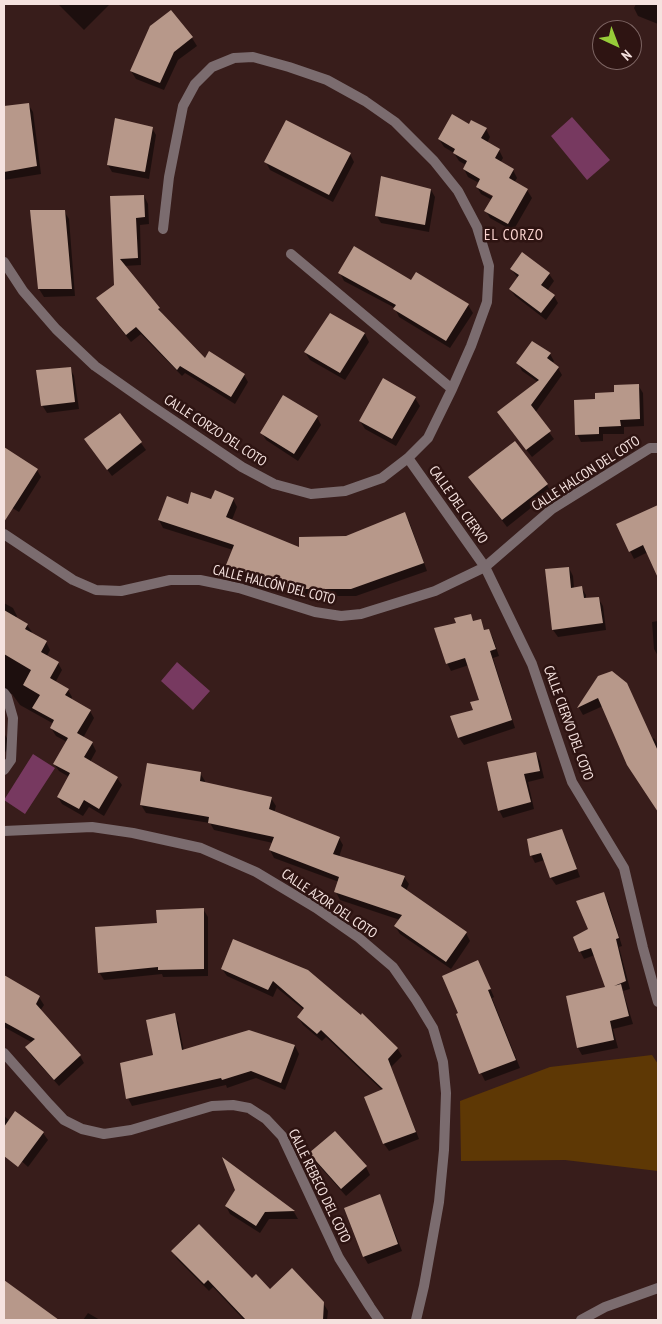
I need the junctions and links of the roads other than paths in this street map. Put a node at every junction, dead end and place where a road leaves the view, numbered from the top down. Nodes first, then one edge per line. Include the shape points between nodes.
1 (163, 229) dead end
2 (291, 254) dead end
3 (4, 262) edge
4 (452, 389) junction
5 (658, 448) edge
6 (408, 458) junction
7 (4, 534) edge
8 (485, 567) junction
9 (4, 693) edge
10 (4, 770) edge
11 (4, 831) edge
12 (658, 1002) edge
13 (4, 1053) edge
14 (658, 1288) edge
15 (379, 1320) edge
16 (416, 1320) edge
17 (581, 1320) edge

1 - 4 street, CALLE CORZO DEL COTO via 183,106 195,84 212,67 234,58 253,57 327,80 365,101 395,122 434,161 458,191 477,228 489,266 487,302
2 - 4 street
3 - 6 street, CALLE CORZO DEL COTO via 23,291 56,329 95,366 242,467 274,484 311,494 345,491 382,478
4 - 6 street, CALLE CORZO DEL COTO via 428,438
5 - 8 street, CALLE HALCON DEL COTO via 650,448 552,509
6 - 8 street, CALLE DEL CIERVO
7 - 8 street, CALLE HALCÓN DEL COTO via 73,580 96,590 121,591 170,580 200,580 239,588 315,612 341,616 361,614 435,591
8 - 12 street, CALLE CIERVO DEL COTO via 532,664 572,782 624,868
9 - 10 street via 13,718 11,760
11 - 16 street, CALLE AZOR DEL COTO via 92,827 200,848 256,872 316,908 393,967 433,1028 443,1062 446,1093 439,1202
13 - 15 street, CALLE REBECO DEL COTO via 64,1120 82,1129 104,1134 131,1130 212,1106 249,1108 266,1119 282,1136 339,1258
14 - 17 street via 605,1307

